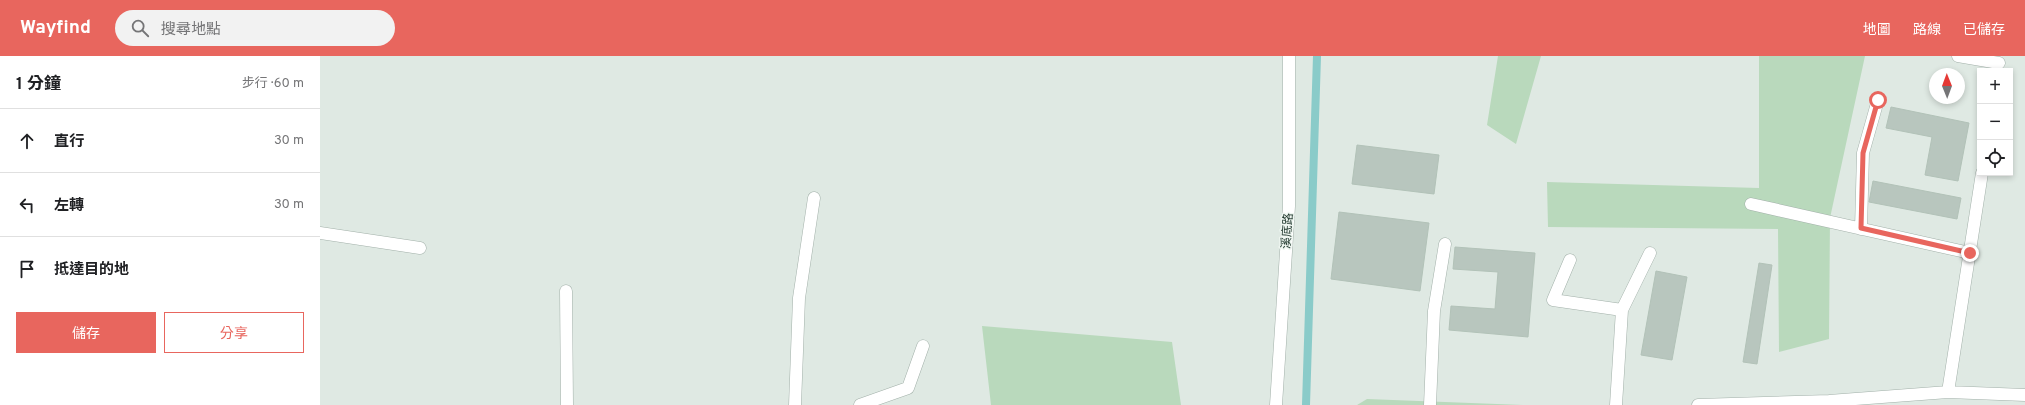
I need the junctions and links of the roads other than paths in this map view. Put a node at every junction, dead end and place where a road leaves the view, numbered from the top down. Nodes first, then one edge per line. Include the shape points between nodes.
1 (1289, 56) edge
2 (1958, 56) edge
3 (1998, 63) edge
4 (1878, 100) dead end
5 (1982, 176) edge
6 (814, 198) dead end
7 (1751, 204) dead end
8 (1861, 228) junction
9 (320, 233) edge
10 (1445, 244) dead end
11 (420, 248) dead end
12 (1650, 253) dead end
13 (1970, 253) junction
14 (1570, 260) dead end
15 (566, 291) dead end
16 (1622, 310) junction
17 (923, 346) dead end
18 (1948, 392) junction
19 (2025, 395) edge
20 (1828, 403) edge
21 (567, 405) edge
22 (795, 405) edge
23 (860, 405) edge
24 (1276, 405) edge
25 (1430, 405) edge
26 (1616, 405) edge
27 (1698, 405) edge

1 - 24 street, 溪底路 via 1289,206
2 - 3 street
4 - 8 street via 1863,153
5 - 13 street
6 - 22 street via 799,298
7 - 8 street
8 - 13 street
9 - 11 street
10 - 25 street via 1434,311
12 - 16 street
13 - 18 street
14 - 16 street via 1553,300
15 - 21 street
16 - 26 street
17 - 23 street via 908,388
18 - 19 street
18 - 20 street
20 - 27 street

